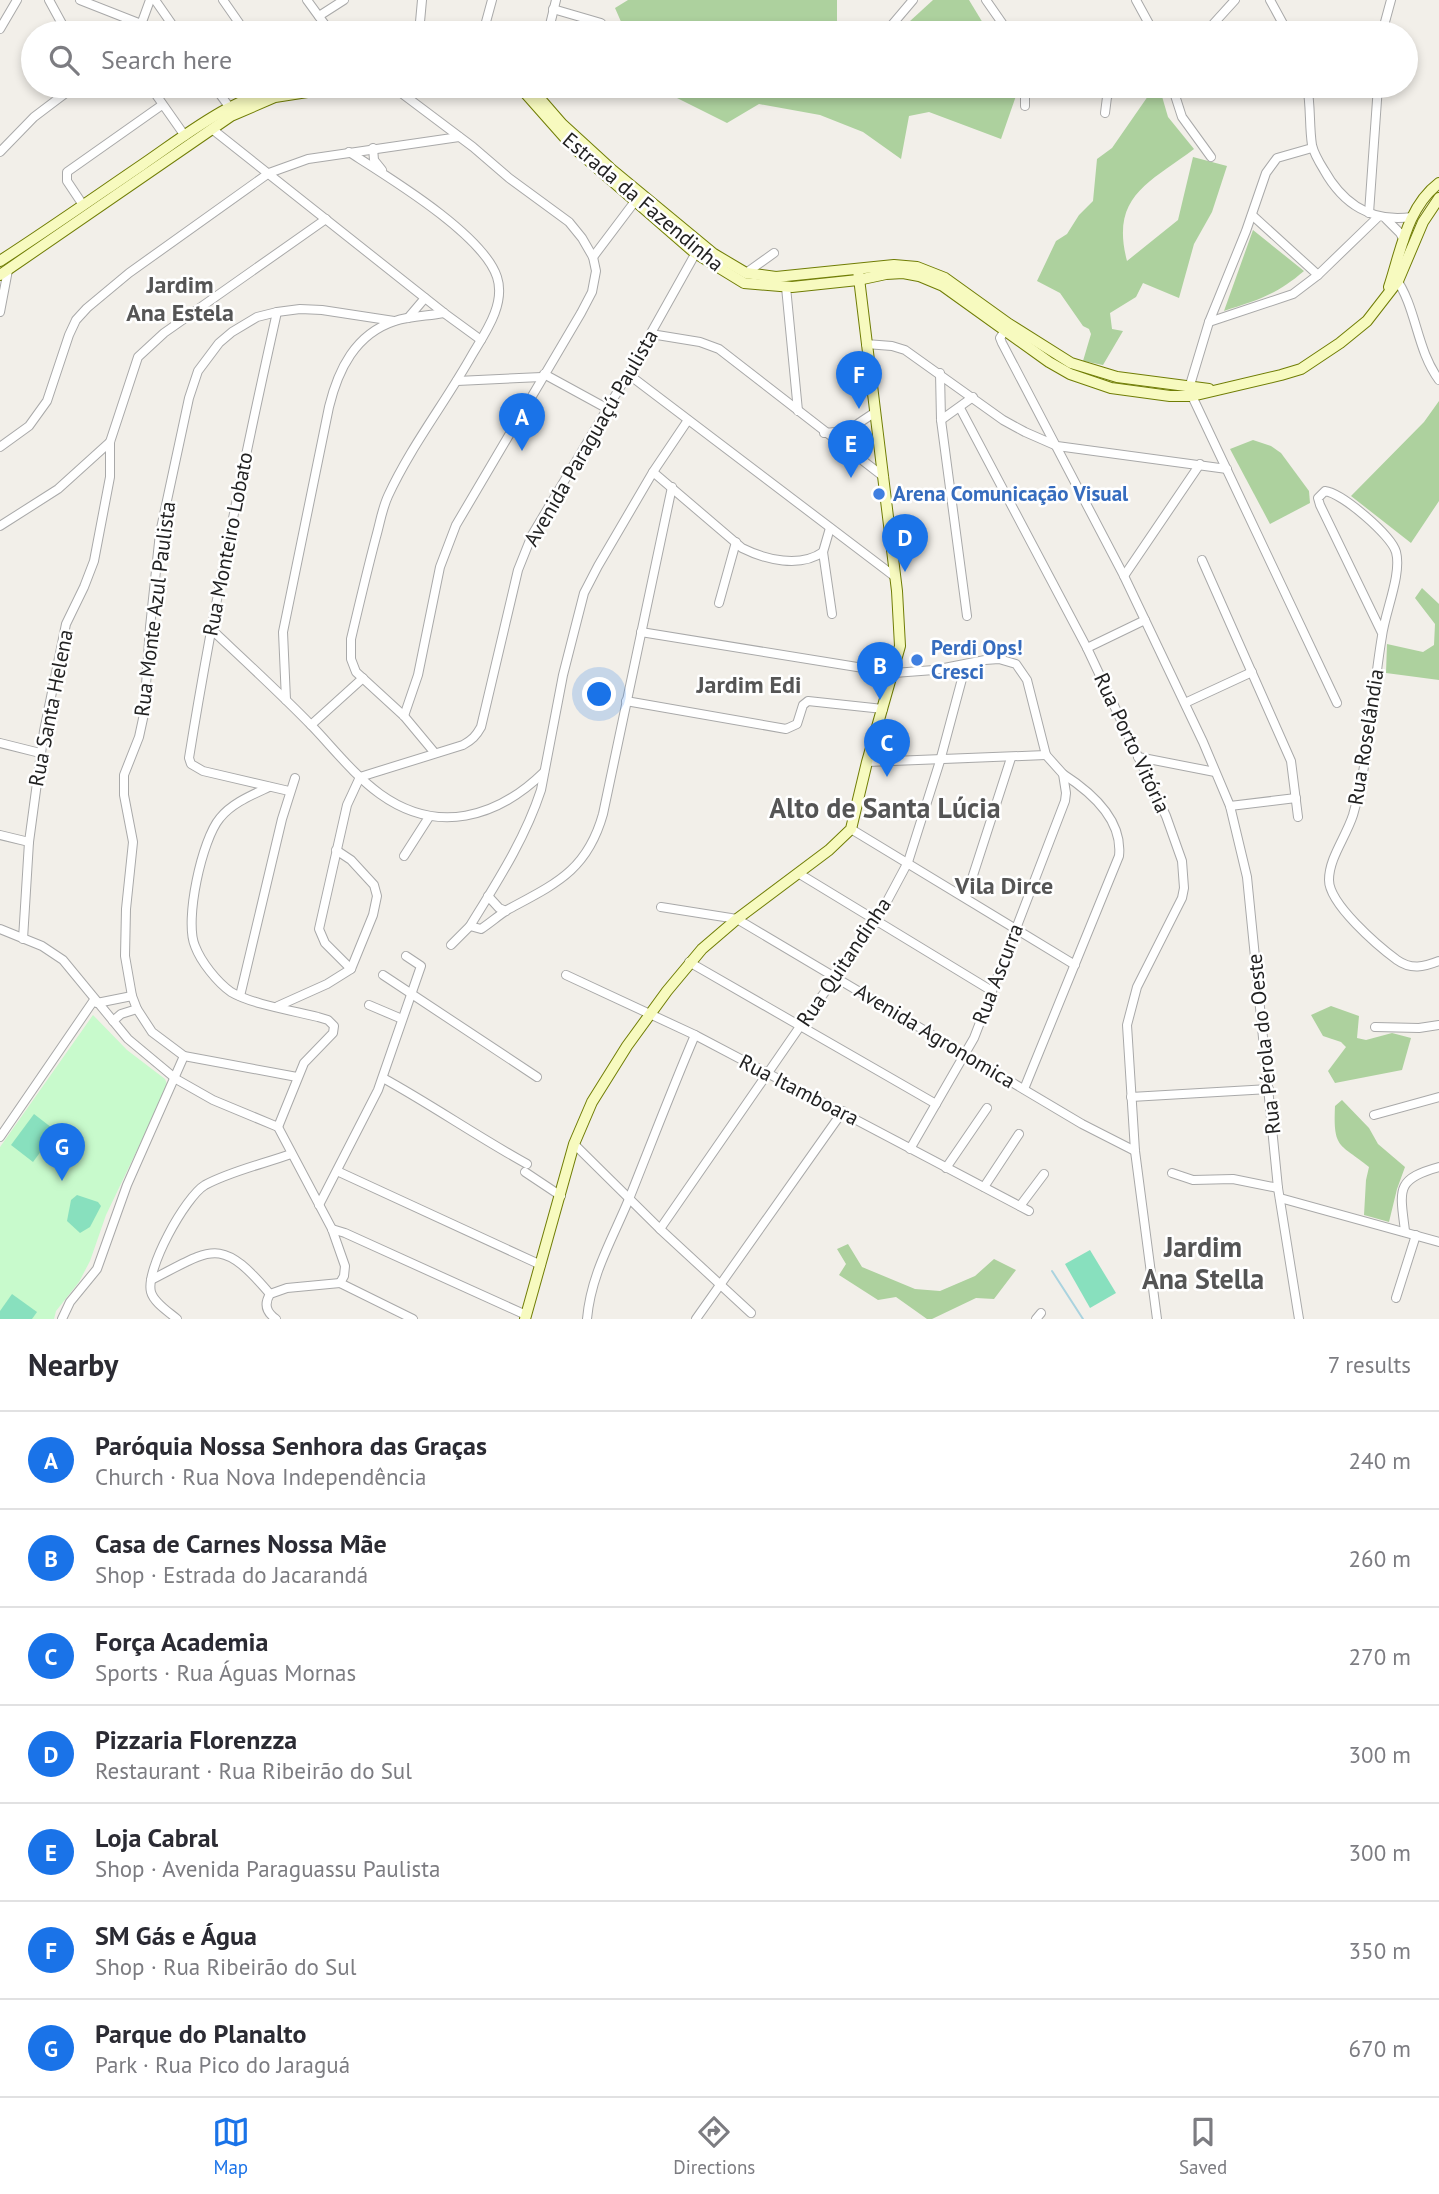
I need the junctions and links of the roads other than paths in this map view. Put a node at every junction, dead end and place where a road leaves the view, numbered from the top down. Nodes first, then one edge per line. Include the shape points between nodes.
1 (18, 0) edge
2 (49, 0) edge
3 (80, 0) edge
4 (152, 0) edge
5 (223, 0) edge
6 (307, 0) edge
7 (344, 0) edge
8 (422, 0) edge
9 (492, 0) edge
10 (913, 0) edge
11 (986, 0) edge
12 (1136, 0) edge
13 (1236, 0) edge
14 (1270, 0) edge
15 (1391, 0) edge
16 (555, 5) edge
17 (319, 16) junction
18 (60, 21) edge
19 (133, 21) edge
20 (142, 21) edge
21 (169, 21) edge
22 (238, 21) edge
23 (323, 21) edge
24 (420, 21) edge
25 (486, 21) edge
26 (596, 21) edge
27 (896, 21) edge
28 (1001, 21) edge
29 (1147, 21) edge
30 (1216, 21) edge
31 (1281, 21) edge
32 (1385, 21) edge
33 (0, 29) edge
34 (59, 98) edge
35 (158, 98) edge
36 (223, 98) edge
37 (251, 98) edge
38 (266, 98) edge
39 (408, 98) edge
40 (530, 98) edge
41 (543, 98) edge
42 (1025, 98) edge
43 (1107, 98) edge
44 (1176, 98) edge
45 (1308, 98) edge
46 (1378, 98) edge
47 (162, 105) junction
48 (1025, 106) dead end
49 (230, 108) junction
50 (1105, 114) dead end
51 (447, 128) junction
52 (212, 129) junction
53 (185, 136) junction
54 (459, 137) junction
55 (439, 139) junction
56 (373, 148) junction
57 (1312, 148) junction
58 (0, 152) edge
59 (352, 152) junction
60 (1211, 157) dead end
61 (269, 173) junction
62 (386, 175) junction
63 (1439, 183) edge
64 (1439, 198) edge
65 (636, 200) junction
66 (83, 205) junction
67 (1252, 215) junction
68 (1378, 216) junction
69 (1412, 216) junction
70 (326, 219) junction
71 (1404, 240) junction
72 (698, 248) junction
73 (774, 253) dead end
74 (593, 257) junction
75 (0, 261) edge
76 (4, 272) edge
77 (746, 273) junction
78 (858, 275) junction
79 (1318, 275) junction
80 (1395, 278) junction
81 (786, 287) junction
82 (425, 298) junction
83 (0, 312) edge
84 (277, 312) junction
85 (444, 313) junction
86 (360, 316) junction
87 (408, 318) junction
88 (394, 321) junction
89 (1209, 322) junction
90 (1006, 327) junction
91 (374, 332) junction
92 (651, 334) junction
93 (481, 340) junction
94 (866, 344) junction
95 (940, 373) junction
96 (628, 374) junction
97 (543, 375) junction
98 (1439, 380) edge
99 (457, 382) junction
100 (1191, 390) junction
101 (973, 397) junction
102 (960, 408) junction
103 (608, 409) junction
104 (798, 411) junction
105 (874, 413) junction
106 (688, 420) junction
107 (941, 420) junction
108 (824, 433) junction
109 (110, 442) junction
110 (1056, 446) junction
111 (0, 447) edge
112 (1199, 464) junction
113 (1227, 469) junction
114 (653, 472) junction
115 (884, 477) junction
116 (672, 486) junction
117 (0, 526) edge
118 (830, 528) junction
119 (736, 542) junction
120 (824, 552) junction
121 (1202, 559) dead end
122 (894, 576) junction
123 (1124, 576) junction
124 (719, 603) dead end
125 (832, 614) dead end
126 (967, 616) dead end
127 (1144, 620) junction
128 (211, 629) junction
129 (641, 632) junction
130 (1382, 633) junction
131 (1087, 648) junction
132 (967, 664) junction
133 (1252, 672) junction
134 (894, 673) junction
135 (363, 678) junction
136 (286, 700) junction
137 (626, 701) junction
138 (1185, 703) junction
139 (1337, 703) dead end
140 (883, 709) junction
141 (404, 716) junction
142 (311, 725) junction
143 (0, 743) edge
144 (434, 752) junction
145 (40, 753) junction
146 (1046, 755) junction
147 (1138, 757) junction
148 (1011, 758) junction
149 (940, 761) junction
150 (867, 762) junction
151 (544, 772) junction
152 (1215, 772) junction
153 (1063, 774) junction
154 (360, 777) junction
155 (295, 778) dead end
156 (269, 787) junction
157 (289, 792) junction
158 (1296, 798) junction
159 (1230, 806) junction
160 (429, 817) junction
161 (1298, 817) dead end
162 (851, 829) junction
163 (0, 835) edge
164 (29, 842) junction
165 (336, 850) junction
166 (404, 856) dead end
167 (908, 862) junction
168 (798, 873) junction
169 (488, 896) junction
170 (966, 897) junction
171 (661, 907) dead end
172 (506, 911) junction
173 (737, 919) junction
174 (877, 920) junction
175 (470, 926) junction
176 (1016, 928) junction
177 (0, 929) edge
178 (23, 939) junction
179 (450, 945) dead end
180 (406, 956) dead end
181 (1439, 961) edge
182 (689, 962) junction
183 (1075, 965) junction
184 (351, 969) junction
185 (383, 975) dead end
186 (566, 975) dead end
187 (836, 977) junction
188 (992, 991) junction
189 (410, 994) junction
190 (132, 996) junction
191 (240, 996) junction
192 (96, 1001) junction
193 (369, 1005) dead end
194 (278, 1006) junction
195 (137, 1009) junction
196 (650, 1013) junction
197 (402, 1019) junction
198 (113, 1021) junction
199 (801, 1025) junction
200 (1439, 1025) edge
201 (1375, 1027) dead end
202 (695, 1035) junction
203 (965, 1055) junction
204 (184, 1056) junction
205 (768, 1075) junction
206 (297, 1077) junction
207 (537, 1077) dead end
208 (383, 1078) junction
209 (176, 1079) junction
210 (1024, 1089) junction
211 (1269, 1089) junction
212 (1131, 1097) junction
213 (1439, 1097) edge
214 (936, 1104) junction
215 (987, 1108) dead end
216 (843, 1111) junction
217 (1374, 1115) dead end
218 (278, 1127) junction
219 (1019, 1135) dead end
220 (0, 1137) edge
221 (574, 1144) junction
222 (910, 1149) junction
223 (1135, 1151) junction
224 (291, 1154) junction
225 (1439, 1167) edge
226 (946, 1168) junction
227 (337, 1171) junction
228 (1172, 1173) dead end
229 (1044, 1174) dead end
230 (984, 1187) junction
231 (1278, 1188) junction
232 (561, 1196) junction
233 (1280, 1198) junction
234 (629, 1199) junction
235 (319, 1205) junction
236 (1020, 1206) junction
237 (1029, 1211) dead end
238 (332, 1229) junction
239 (660, 1229) junction
240 (1405, 1231) junction
241 (1416, 1235) junction
242 (1439, 1242) edge
243 (541, 1265) junction
244 (151, 1280) junction
245 (340, 1283) junction
246 (720, 1286) junction
247 (270, 1294) junction
248 (1396, 1298) dead end
249 (392, 1308) junction
250 (751, 1313) dead end
251 (526, 1317) edge
252 (62, 1319) edge
253 (177, 1319) edge
254 (275, 1319) edge
255 (397, 1319) edge
256 (413, 1319) edge
257 (587, 1319) edge
258 (696, 1319) edge
259 (1157, 1319) edge
260 (1299, 1319) edge

1 - 33 street
2 - 18 street
3 - 19 street
4 - 20 street
4 - 21 street
5 - 22 street
6 - 17 street
7 - 17 street
8 - 24 street
9 - 25 street
10 - 27 street
11 - 28 street
12 - 29 street
13 - 30 street
14 - 31 street
15 - 32 street
16 - 26 street
17 - 23 street
34 - 58 street
35 - 47 street
36 - 49 street
37 - 49 main road
38 - 52 main road
39 - 51 street
40 - 65 main road, Estrada da Fazendinha via 573,147
41 - 72 main road, Estrada da Fazendinha via 578,139
42 - 48 street
43 - 50 street
44 - 60 street via 1186,124
45 - 57 street
46 - 68 street
47 - 53 street
47 - 66 street via 67,172
49 - 53 main road
51 - 54 street
51 - 55 street
52 - 61 street
52 - 76 main road
53 - 66 main road
54 - 55 street
54 - 74 street via 569,222
55 - 56 street
56 - 59 street
56 - 62 street via 374,160
57 - 67 street via 1272,163
57 - 68 street via 1331,183 1354,205
59 - 61 street via 293,163
59 - 62 street
61 - 70 street
61 - 111 street via 87,308 72,328 47,401 29,426
62 - 93 street via 472,242 493,267 499,299
63 - 69 main road, Estrada da Fazendinha
64 - 80 main road, Estrada da Fazendinha
65 - 72 main road, Estrada da Fazendinha
65 - 74 street
66 - 75 main road
67 - 79 street
67 - 89 street
68 - 69 street
68 - 71 street
68 - 79 street
69 - 71 main road, Estrada da Fazendinha
70 - 82 street
70 - 109 street via 164,333 138,357
71 - 80 main road, Estrada da Fazendinha
72 - 77 main road, Estrada da Fazendinha
72 - 81 main road, Estrada da Fazendinha via 744,283
72 - 92 street, Avenida Paraguaçú Paulista
73 - 77 street
74 - 97 street via 592,292
76 - 83 street
77 - 78 main road, Estrada da Fazendinha
78 - 81 main road, Estrada da Fazendinha
78 - 90 main road, Estrada da Fazendinha via 894,265 925,269 962,288
78 - 94 main road
79 - 89 street via 1293,294
80 - 98 street via 1407,300 1423,354
80 - 100 main road, Estrada da Fazendinha via 1356,331 1301,369 1212,390
81 - 104 street
82 - 85 street
82 - 87 street
84 - 86 street, Rua Monte Azul Paulista via 311,310
84 - 128 street, Rua Monteiro Lobato
84 - 190 street, Rua Monte Azul Paulista via 257,317 232,332 198,371 174,466 157,558 144,714 124,775 133,842 125,956
85 - 87 street
85 - 93 street
86 - 88 street, Rua Monte Azul Paulista
86 - 91 street
87 - 88 street
88 - 91 street
89 - 100 street
90 - 100 main road, Estrada da Fazendinha via 1087,370
90 - 110 street, Rua Pérola do Oeste via 1002,343
91 - 136 street via 346,359 329,407 283,632
92 - 96 street, Avenida Paraguaçú Paulista
92 - 104 street via 719,349
93 - 99 street
94 - 95 street via 905,350
94 - 105 main road
95 - 101 street
95 - 107 street
96 - 103 street, Avenida Paraguaçú Paulista
96 - 106 street
97 - 99 street
97 - 103 street
97 - 141 street via 456,525 440,567 418,675
99 - 135 street via 416,443 387,499 351,639 353,666
100 - 113 street
101 - 102 street
101 - 110 street via 1003,420
102 - 107 street
102 - 131 street, Rua Porto Vitória
103 - 144 street, Avenida Paraguaçú Paulista via 521,561 481,727 471,741
104 - 108 street
105 - 108 street via 847,431
105 - 115 main road
106 - 114 street
106 - 118 street
107 - 126 street
108 - 115 street
109 - 117 street via 46,499
109 - 145 street, Rua Santa Helena via 110,477 94,561 66,624
110 - 112 street
110 - 123 street, Rua Pérola do Oeste
112 - 113 street
112 - 123 street
113 - 139 street
114 - 116 street
114 - 151 street via 580,604
115 - 122 main road
116 - 119 street
116 - 129 street
118 - 120 street
118 - 122 street
119 - 120 street via 754,554 776,559 813,558
119 - 124 street
120 - 125 street
121 - 133 street
122 - 134 main road via 900,635
123 - 127 street, Rua Pérola do Oeste
127 - 131 street
127 - 138 street, Rua Pérola do Oeste
128 - 136 street
128 - 156 street, Rua Monteiro Lobato via 191,764 202,771
129 - 134 street
129 - 137 street
130 - 130 street, Rua Roselândia via 1320,505 1318,498 1325,491 1339,495 1394,546 1397,564
130 - 181 street, Rua Roselândia via 1363,771 1329,881 1344,910 1397,960 1415,967
131 - 147 street, Rua Porto Vitória
132 - 134 street
132 - 146 street via 999,659 1016,664 1032,695
132 - 149 street, Rua Quitandinha
133 - 138 street
133 - 158 street via 1293,768
134 - 140 main road
135 - 141 street
135 - 142 street
136 - 142 street
137 - 140 street via 786,729 795,726 808,701
137 - 172 street via 603,814 585,857 551,886
138 - 152 street, Rua Pérola do Oeste
140 - 150 main road
141 - 144 street
142 - 154 street
143 - 145 street
144 - 154 street, Avenida Paraguaçú Paulista
145 - 164 street, Rua Santa Helena
146 - 148 street
146 - 153 street
147 - 152 street
147 - 212 street, Rua Porto Vitória via 1176,841 1184,888 1130,1009
148 - 149 street
148 - 170 street
149 - 150 street
149 - 167 street, Rua Quitandinha
150 - 162 main road
151 - 160 street via 516,794 477,814
151 - 169 street via 530,820
152 - 159 street, Rua Pérola do Oeste
153 - 176 street, Rua Ascurra via 1065,801
153 - 183 street via 1102,807 1119,835 1120,846
154 - 160 street via 382,794
154 - 165 street via 347,804
155 - 157 street
156 - 157 street
156 - 191 street via 228,809 215,824 191,918 194,946 227,989
157 - 191 street
158 - 159 street
158 - 161 street
159 - 211 street, Rua Pérola do Oeste via 1247,877
160 - 166 street
162 - 167 street
162 - 168 main road
163 - 164 street
164 - 178 street, Rua Santa Helena
165 - 184 street via 319,934
165 - 184 street via 369,879 377,896
167 - 170 street
167 - 174 street, Rua Quitandinha
168 - 173 main road
168 - 174 street
169 - 172 street
169 - 175 street
170 - 176 street
171 - 173 street
172 - 175 street via 481,929
173 - 182 main road
173 - 187 street, Avenida Agronomica
174 - 187 street, Rua Quitandinha
174 - 188 street
175 - 179 street
176 - 183 street
176 - 188 street, Rua Ascurra
177 - 178 street
178 - 192 street via 63,960
180 - 189 street via 421,966
182 - 196 main road
182 - 199 street
183 - 210 street
184 - 194 street
185 - 189 street
186 - 196 street, Rua Itamboara
187 - 199 street, Rua Quitandinha
187 - 203 street, Avenida Agronomica
188 - 203 street, Rua Ascurra
189 - 197 street
189 - 207 street
190 - 192 street
190 - 195 street, Rua Monte Azul Paulista
191 - 194 street
192 - 198 street
192 - 220 street
193 - 197 street
194 - 206 street via 328,1020 334,1026
195 - 198 street
195 - 204 street, Rua Monte Azul Paulista via 152,1032
196 - 202 street, Rua Itamboara
196 - 221 main road via 592,1102
197 - 208 street
198 - 209 street
199 - 205 street, Rua Quitandinha
199 - 214 street
200 - 201 street
202 - 205 street, Rua Itamboara
202 - 234 street
203 - 210 street, Avenida Agronomica
203 - 214 street, Rua Ascurra
204 - 206 street
204 - 209 street
205 - 216 street, Rua Itamboara
205 - 239 street, Rua Quitandinha
206 - 218 street
208 - 227 street
208 - 232 street via 526,1168
209 - 218 street
209 - 252 street via 127,1185 97,1269
210 - 223 street, Avenida Agronomica
211 - 212 street
211 - 231 street, Rua Pérola do Oeste
212 - 223 street, Rua Porto Vitória
213 - 217 street
214 - 222 street, Rua Ascurra
215 - 226 street
216 - 222 street, Rua Itamboara
216 - 246 street
218 - 224 street
219 - 230 street
221 - 232 main road
221 - 234 street
222 - 226 street, Rua Itamboara
223 - 259 street, Rua Porto Vitória
224 - 235 street
224 - 244 street via 201,1188 177,1219
225 - 240 street via 1413,1176 1403,1188
226 - 230 street, Rua Itamboara
227 - 235 street
227 - 243 street
228 - 231 street via 1193,1180 1233,1179
229 - 236 street
230 - 236 street, Rua Itamboara
231 - 233 street, Rua Pérola do Oeste
232 - 243 main road
233 - 240 street
233 - 260 street, Rua Pérola do Oeste
234 - 239 street
234 - 257 street via 594,1277
235 - 238 street
236 - 237 street, Rua Itamboara
238 - 245 street via 345,1266
238 - 251 street
239 - 246 street
240 - 241 street
241 - 242 street
241 - 248 street
243 - 251 main road
244 - 247 street via 214,1251 243,1266
244 - 253 street via 155,1300
245 - 247 street
245 - 249 street
246 - 250 street
246 - 258 street
247 - 254 street via 267,1310
249 - 255 street
249 - 256 street

